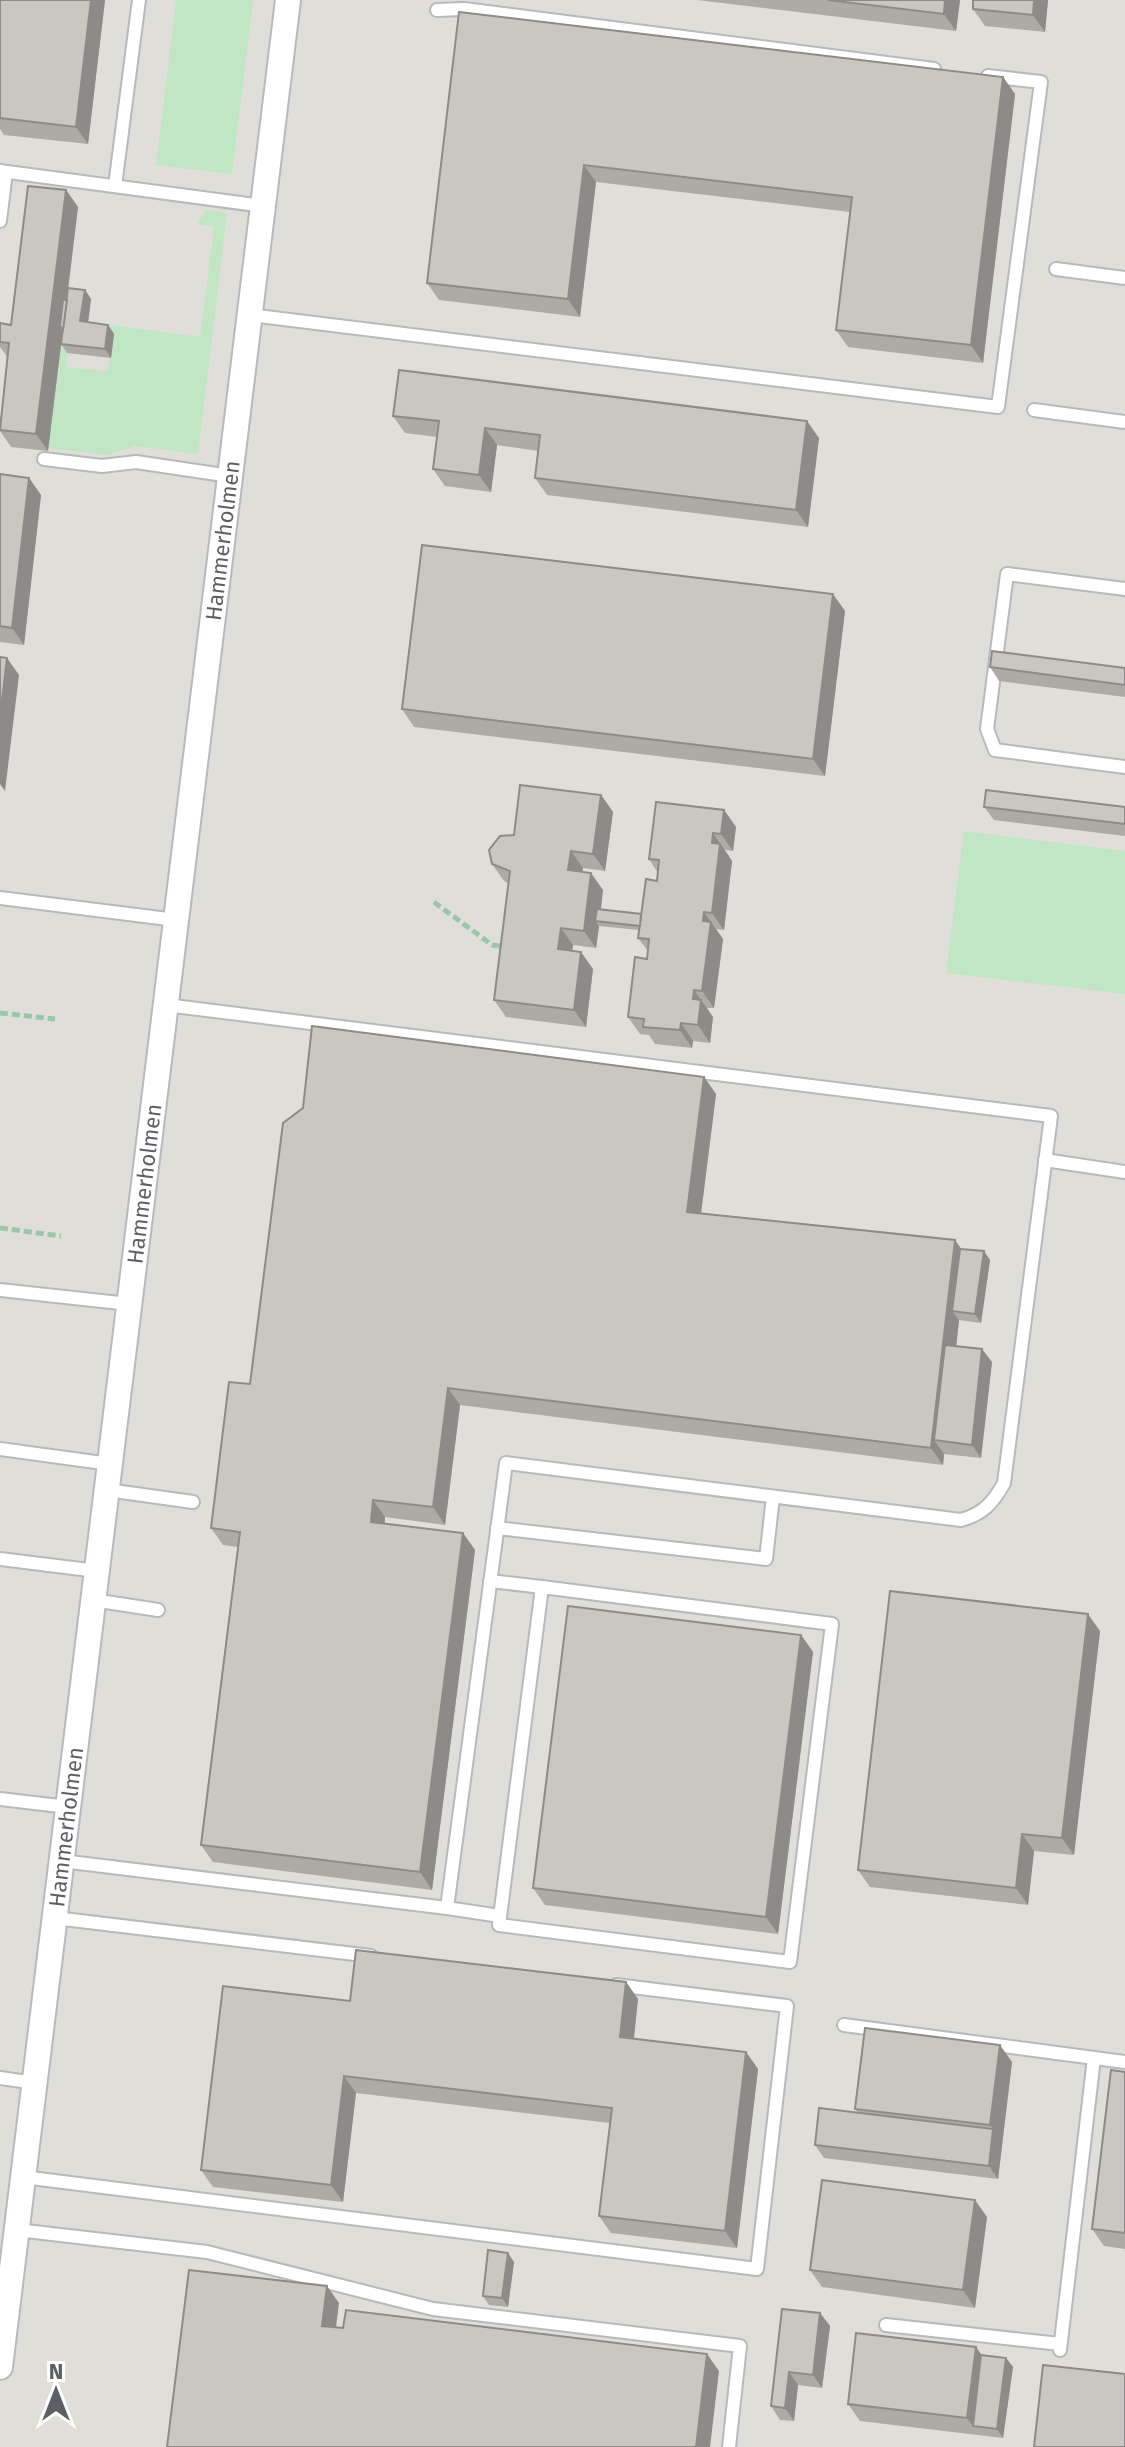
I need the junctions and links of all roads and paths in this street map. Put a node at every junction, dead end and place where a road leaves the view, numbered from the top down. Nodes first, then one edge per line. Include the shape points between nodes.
1 (139, 0) edge
2 (288, 0) edge
3 (437, 10) dead end
4 (947, 71) edge
5 (979, 75) edge
6 (3, 172) edge
7 (115, 186) junction
8 (263, 206) junction
9 (0, 221) edge
10 (1056, 269) dead end
11 (1125, 278) edge
12 (250, 315) junction
13 (1034, 410) dead end
14 (1125, 422) edge
15 (44, 459) dead end
16 (230, 476) junction
17 (1125, 589) edge
18 (1125, 767) edge
19 (0, 898) edge
20 (434, 902) dead end
21 (176, 920) junction
22 (514, 948) edge
23 (166, 1005) junction
24 (0, 1013) edge
25 (55, 1019) dead end
26 (1045, 1160) junction
27 (1125, 1172) edge
28 (0, 1228) edge
29 (61, 1236) dead end
30 (0, 1290) edge
31 (129, 1304) junction
32 (0, 1449) edge
33 (110, 1464) junction
34 (107, 1490) junction
35 (773, 1497) junction
36 (193, 1502) dead end
37 (497, 1528) junction
38 (0, 1559) edge
39 (97, 1571) junction
40 (490, 1581) junction
41 (542, 1587) junction
42 (93, 1600) junction
43 (158, 1610) dead end
44 (0, 1799) edge
45 (68, 1807) junction
46 (62, 1861) junction
47 (447, 1908) junction
48 (500, 1916) junction
49 (55, 1918) junction
50 (385, 1957) edge
51 (601, 1984) edge
52 (844, 2025) dead end
53 (1094, 2058) junction
54 (1125, 2062) edge
55 (0, 2078) edge
56 (35, 2083) junction
57 (23, 2177) junction
58 (17, 2230) junction
59 (886, 2325) dead end
60 (0, 2367) edge
61 (729, 2447) edge

1 - 7 lane
2 - 8 street, Hammerholmen
3 - 4 lane via 464,9
5 - 12 lane via 1041,82 998,407
6 - 7 lane
6 - 9 lane
7 - 8 lane
8 - 12 street, Hammerholmen
10 - 11 lane
12 - 16 street, Hammerholmen
13 - 14 lane
15 - 16 lane via 102,466 136,462
16 - 21 street, Hammerholmen
17 - 18 lane via 1007,574 987,729 995,750
19 - 21 lane
20 - 22 path via 492,945
21 - 23 street, Hammerholmen
23 - 26 lane via 1051,1116
23 - 31 street, Hammerholmen
24 - 25 path
26 - 27 lane
26 - 35 lane via 1004,1483 995,1501 961,1520
28 - 29 path
30 - 31 lane
31 - 33 street, Hammerholmen
32 - 33 lane
33 - 34 street, Hammerholmen
34 - 36 lane
34 - 39 street, Hammerholmen
35 - 37 lane via 766,1559
35 - 37 lane via 506,1463
37 - 40 lane
38 - 39 lane
39 - 42 street, Hammerholmen
40 - 41 lane
40 - 47 lane
41 - 48 lane
41 - 48 lane via 832,1624 790,1962 499,1925
42 - 43 lane
42 - 45 street, Hammerholmen
44 - 45 lane
45 - 46 street, Hammerholmen
46 - 47 lane
46 - 49 street, Hammerholmen
47 - 48 lane
49 - 50 lane
49 - 56 street, Hammerholmen
51 - 57 lane via 787,2006 757,2269
52 - 53 lane
53 - 54 lane
53 - 59 lane via 1060,2347
55 - 56 lane
56 - 57 street, Hammerholmen
57 - 58 street, Hammerholmen
58 - 60 street, Hammerholmen
58 - 61 lane via 207,2252 433,2309 740,2346

